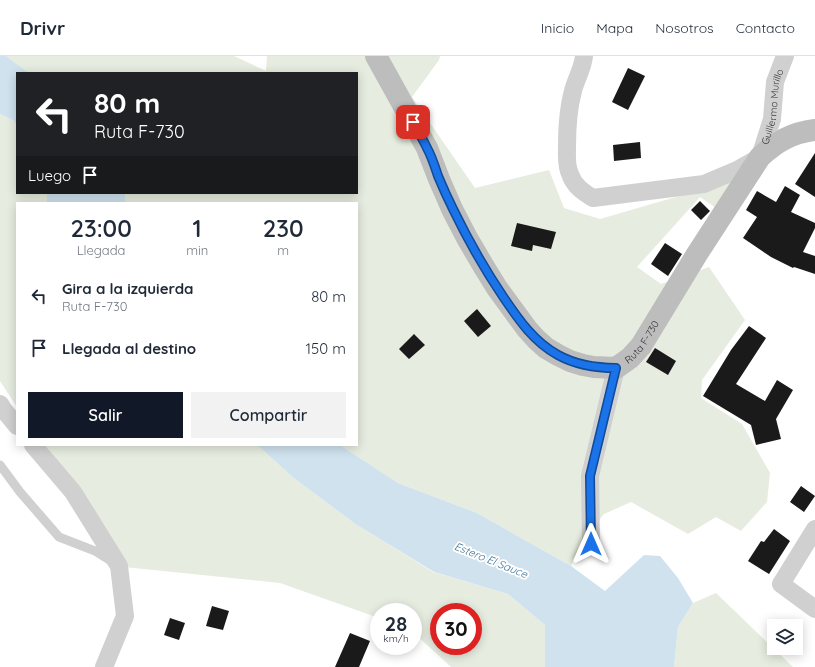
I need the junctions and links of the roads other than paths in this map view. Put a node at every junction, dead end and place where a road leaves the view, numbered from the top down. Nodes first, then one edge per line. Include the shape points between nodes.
1 (376, 56) edge
2 (584, 56) edge
3 (785, 56) edge
4 (815, 130) edge
5 (760, 157) junction
6 (616, 368) junction
7 (0, 404) edge
8 (16, 425) edge
9 (34, 446) edge
10 (0, 465) edge
11 (815, 529) edge
12 (591, 544) dead end
13 (119, 566) junction
14 (815, 609) edge
15 (104, 667) edge

1 - 6 street, Ruta F-730 via 427,148 467,238 497,288 527,329 546,348 570,361 594,367
2 - 5 street via 569,110 567,166 574,182 586,194 593,198 704,184
3 - 5 street, Guillermo Murillo via 775,82 772,119
4 - 5 street, Ruta F-730 via 781,140
5 - 6 street, Ruta F-730 via 641,346
6 - 12 street via 590,476
7 - 8 street
9 - 13 street via 73,492
10 - 13 lane via 59,537 95,551
11 - 14 street via 781,584
13 - 15 street via 125,616

